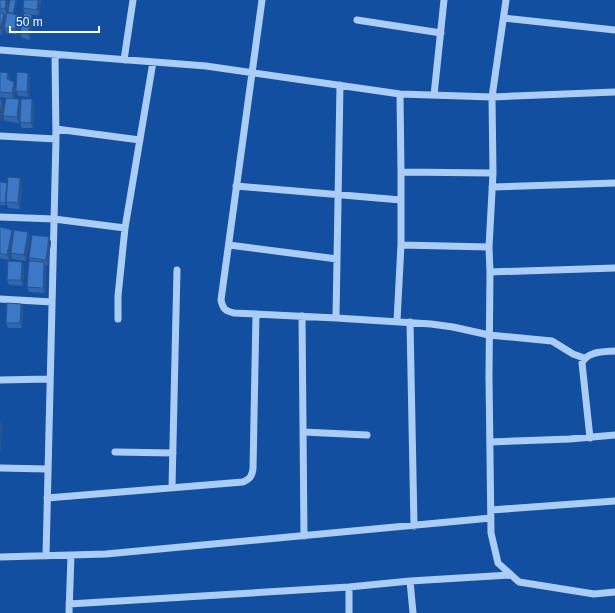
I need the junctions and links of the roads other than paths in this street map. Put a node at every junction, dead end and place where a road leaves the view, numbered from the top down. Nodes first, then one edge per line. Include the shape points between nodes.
1 (133, 0) edge
2 (262, 0) edge
3 (444, 0) edge
4 (506, 0) edge
5 (504, 18) junction
6 (356, 20) dead end
7 (615, 30) edge
8 (440, 33) junction
9 (0, 50) edge
10 (55, 54) junction
11 (124, 60) junction
12 (153, 62) junction
13 (252, 73) junction
14 (340, 85) junction
15 (615, 92) edge
16 (400, 94) junction
17 (434, 95) junction
18 (492, 97) junction
19 (56, 129) junction
20 (0, 136) edge
21 (56, 139) junction
22 (140, 140) junction
23 (401, 172) junction
24 (493, 173) junction
25 (615, 183) edge
26 (236, 186) junction
27 (492, 187) junction
28 (339, 195) junction
29 (401, 200) junction
30 (0, 217) edge
31 (54, 219) junction
32 (125, 228) junction
33 (229, 245) junction
34 (401, 246) junction
35 (489, 247) junction
36 (337, 259) junction
37 (615, 268) edge
38 (177, 270) dead end
39 (490, 272) junction
40 (0, 299) edge
41 (52, 302) junction
42 (256, 314) junction
43 (302, 316) junction
44 (336, 318) junction
45 (118, 319) dead end
46 (397, 321) junction
47 (410, 322) junction
48 (489, 335) junction
49 (615, 351) edge
50 (584, 358) junction
51 (0, 380) edge
52 (50, 380) junction
53 (303, 432) junction
54 (367, 435) dead end
55 (615, 435) edge
56 (590, 438) junction
57 (490, 442) junction
58 (115, 452) dead end
59 (173, 453) junction
60 (0, 468) edge
61 (47, 469) junction
62 (172, 487) junction
63 (47, 498) junction
64 (615, 501) edge
65 (491, 510) junction
66 (491, 518) junction
67 (414, 526) junction
68 (304, 536) junction
69 (71, 555) junction
70 (46, 556) junction
71 (0, 557) edge
72 (511, 575) junction
73 (410, 581) junction
74 (349, 587) junction
75 (615, 592) edge
76 (70, 604) junction
77 (69, 613) edge
78 (349, 613) edge
79 (413, 613) edge

1 - 11 street
2 - 13 street
3 - 8 street
4 - 5 street
5 - 7 street
5 - 18 street
6 - 8 street
8 - 17 street
9 - 10 street
10 - 11 street
10 - 19 street
11 - 12 street
12 - 13 street
12 - 22 street
13 - 14 street
13 - 26 street
14 - 16 street
14 - 28 street
15 - 18 street
16 - 17 street
16 - 23 street
17 - 18 street
18 - 24 street
19 - 21 street
19 - 22 street
20 - 21 street
21 - 31 street
22 - 32 street
23 - 24 street
23 - 29 street
24 - 27 street
25 - 27 street
26 - 28 street
26 - 33 street
27 - 35 street
28 - 29 street
28 - 36 street
29 - 34 street
30 - 31 street
31 - 32 street
31 - 41 street
32 - 45 street
33 - 36 street
33 - 42 street via 221,300 223,307 228,312
34 - 35 street
34 - 46 street
35 - 39 street
36 - 44 street
37 - 39 street
38 - 59 street
39 - 48 street
40 - 41 street
41 - 52 street
42 - 43 street
42 - 62 street via 252,474 243,482
43 - 44 street
43 - 53 street
44 - 46 street
46 - 47 street
47 - 48 street via 453,327
47 - 67 street
48 - 50 street via 552,341
48 - 57 street
49 - 50 street via 590,354
50 - 56 street via 582,362
51 - 52 street
52 - 61 street
53 - 54 street
53 - 68 street
55 - 56 street
56 - 57 street
57 - 65 street
58 - 59 street
59 - 62 street
60 - 61 street
61 - 63 street
62 - 63 street
63 - 70 street
64 - 65 street
65 - 66 street
66 - 67 street
66 - 72 street via 491,533 498,563
67 - 68 street
68 - 69 street
69 - 70 street
69 - 76 street
70 - 71 street
72 - 73 street
72 - 75 street via 518,582 594,594
73 - 74 street
73 - 79 street
74 - 76 street
74 - 78 street
76 - 77 street

